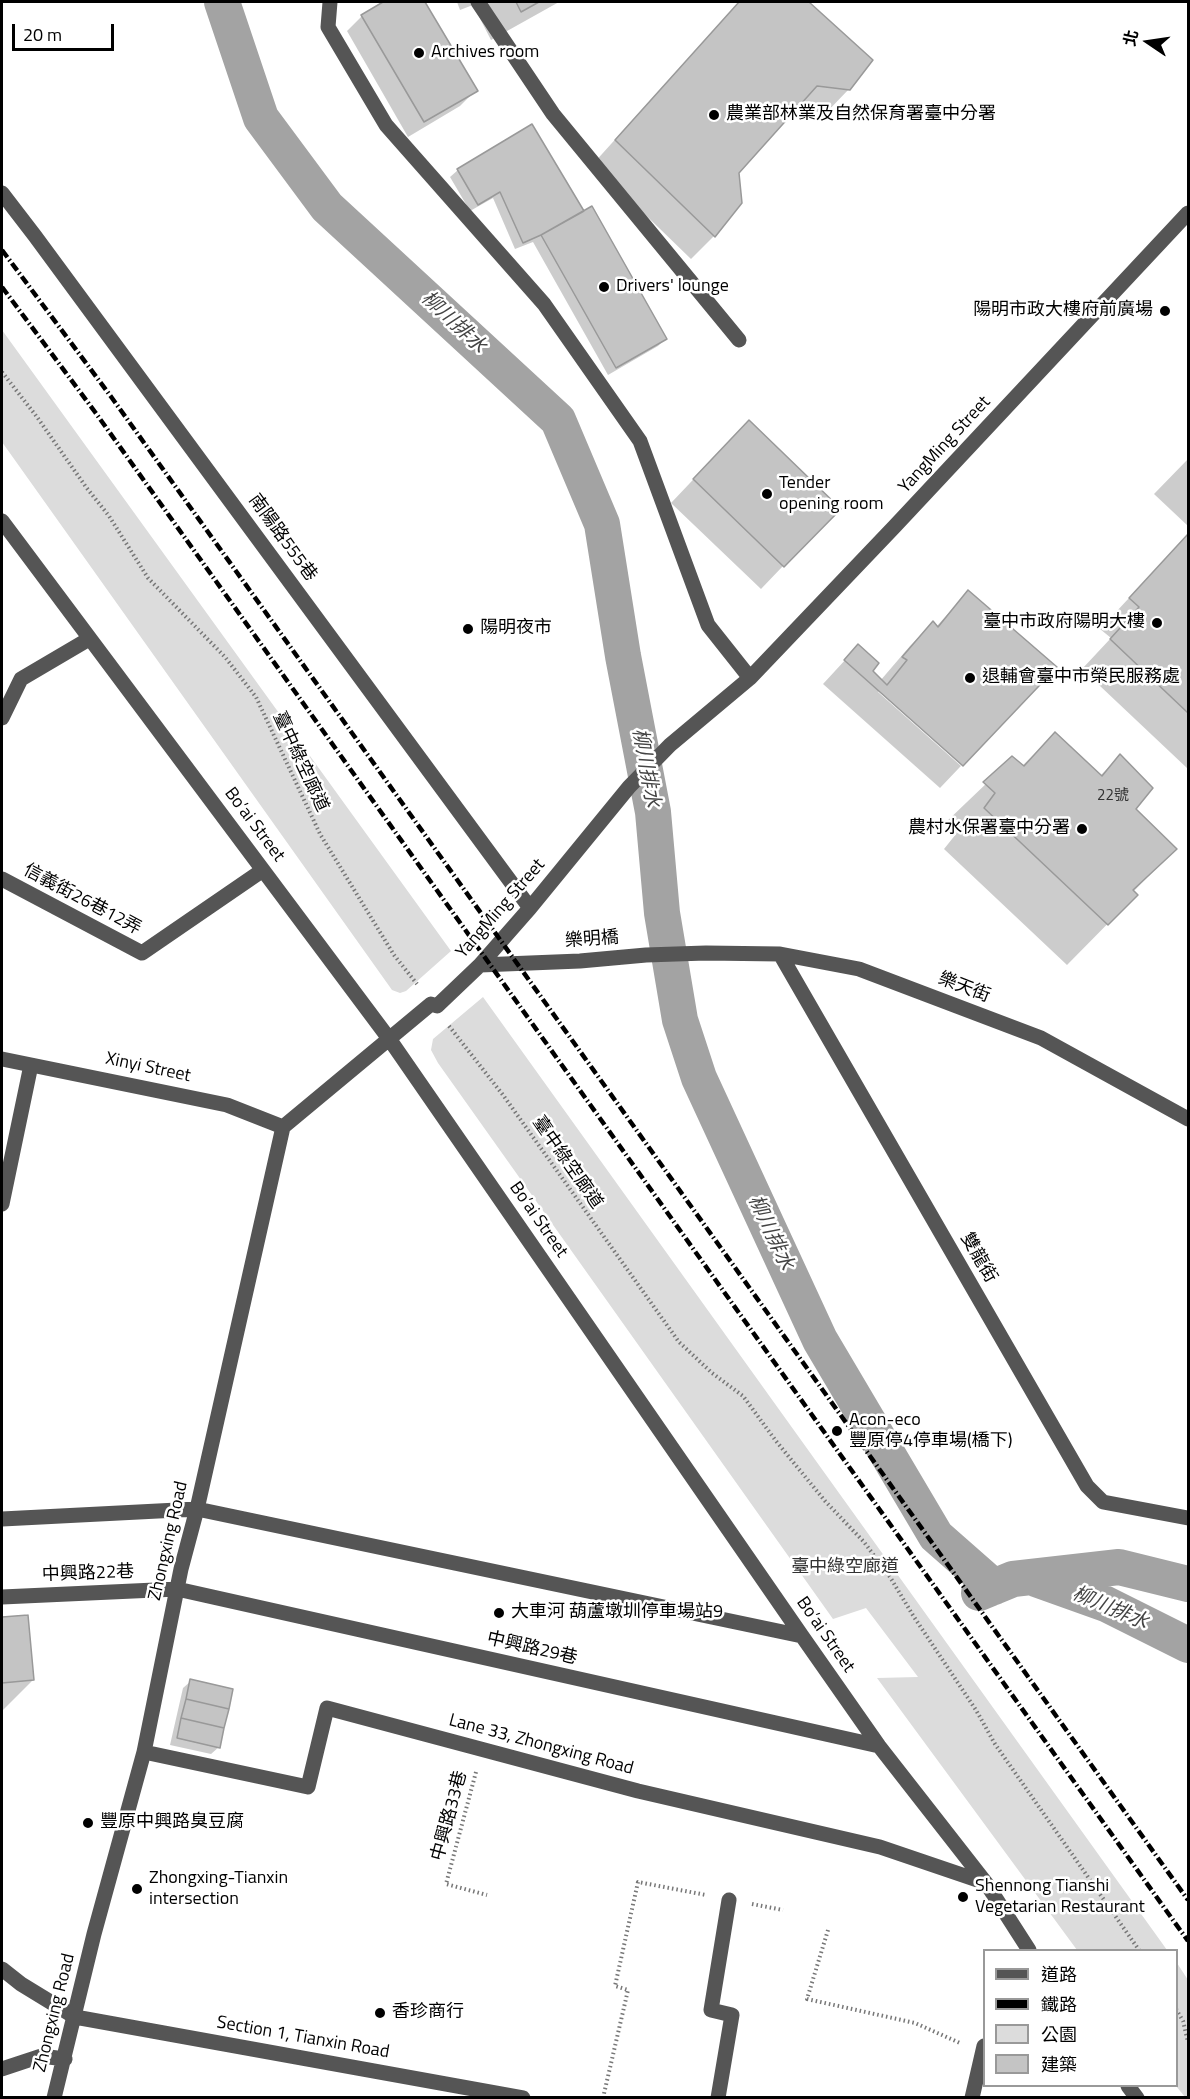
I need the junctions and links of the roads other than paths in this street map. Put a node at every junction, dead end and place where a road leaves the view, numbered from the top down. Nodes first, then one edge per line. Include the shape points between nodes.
1 (330, 2) edge
2 (478, 2) edge
3 (2, 194) edge
4 (1188, 213) edge
5 (740, 340) dead end
6 (2, 521) edge
7 (89, 639) junction
8 (750, 678) junction
9 (2, 718) edge
10 (263, 870) junction
11 (2, 879) edge
12 (530, 908) junction
13 (706, 953) joint
14 (780, 954) junction
15 (480, 965) junction
16 (390, 1040) junction
17 (2, 1059) edge
18 (31, 1065) junction
19 (1188, 1119) edge
20 (283, 1127) junction
21 (2, 1204) edge
22 (197, 1509) junction
23 (2, 1518) edge
24 (1188, 1518) edge
25 (177, 1589) junction
26 (2, 1597) edge
27 (802, 1636) junction
28 (879, 1746) junction
29 (144, 1752) junction
30 (987, 1883) junction
31 (729, 1900) dead end
32 (1024, 1948) edge
33 (2, 1969) edge
34 (75, 2017) junction
35 (983, 2054) edge
36 (65, 2059) junction
37 (2, 2069) edge
38 (54, 2097) edge
39 (524, 2097) edge
40 (718, 2097) edge
41 (972, 2097) edge

1 - 8 street via 328,27 386,125 544,304 640,441 708,625
2 - 5 street via 553,114
3 - 12 street, 南陽路555巷
4 - 8 street, YangMing Street
6 - 7 street, Bo’ai Street
7 - 9 street via 21,678
7 - 10 street, Bo’ai Street
8 - 12 street, YangMing Street via 670,745 629,787
10 - 11 street, 信義街26巷12弄 via 142,953
10 - 16 street, Bo’ai Street
12 - 15 street, YangMing Street
13 - 14 street, 樂天街
13 - 15 street, 樂明橋
14 - 19 street, 樂天街 via 859,969 1041,1038
14 - 24 street, 雙龍街 via 1087,1486 1103,1502
15 - 16 street, YangMing Street via 437,1005 431,1004
16 - 20 street
16 - 27 street, Bo’ai Street
17 - 18 street, Xinyi Street
18 - 20 street, Xinyi Street via 227,1105
18 - 21 street
20 - 22 street, Zhongxing Road
22 - 23 street
22 - 25 street, Zhongxing Road
22 - 27 street
25 - 26 street, 中興路22巷
25 - 28 street, 中興路29巷
25 - 29 street, Zhongxing Road
27 - 28 street, Bo’ai Street
28 - 30 street, Bo’ai Street
29 - 30 street, Lane 33, Zhongxing Road via 308,1787 327,1708 638,1791 880,1847
29 - 34 street, Zhongxing Road
30 - 32 street, Bo’ai Street
31 - 40 street via 711,2010 732,2015
33 - 34 street
34 - 36 street, Zhongxing Road
34 - 39 street, Section 1, Tianxin Road
35 - 41 street
36 - 37 street via 41,2056
36 - 38 street, Zhongxing Road

